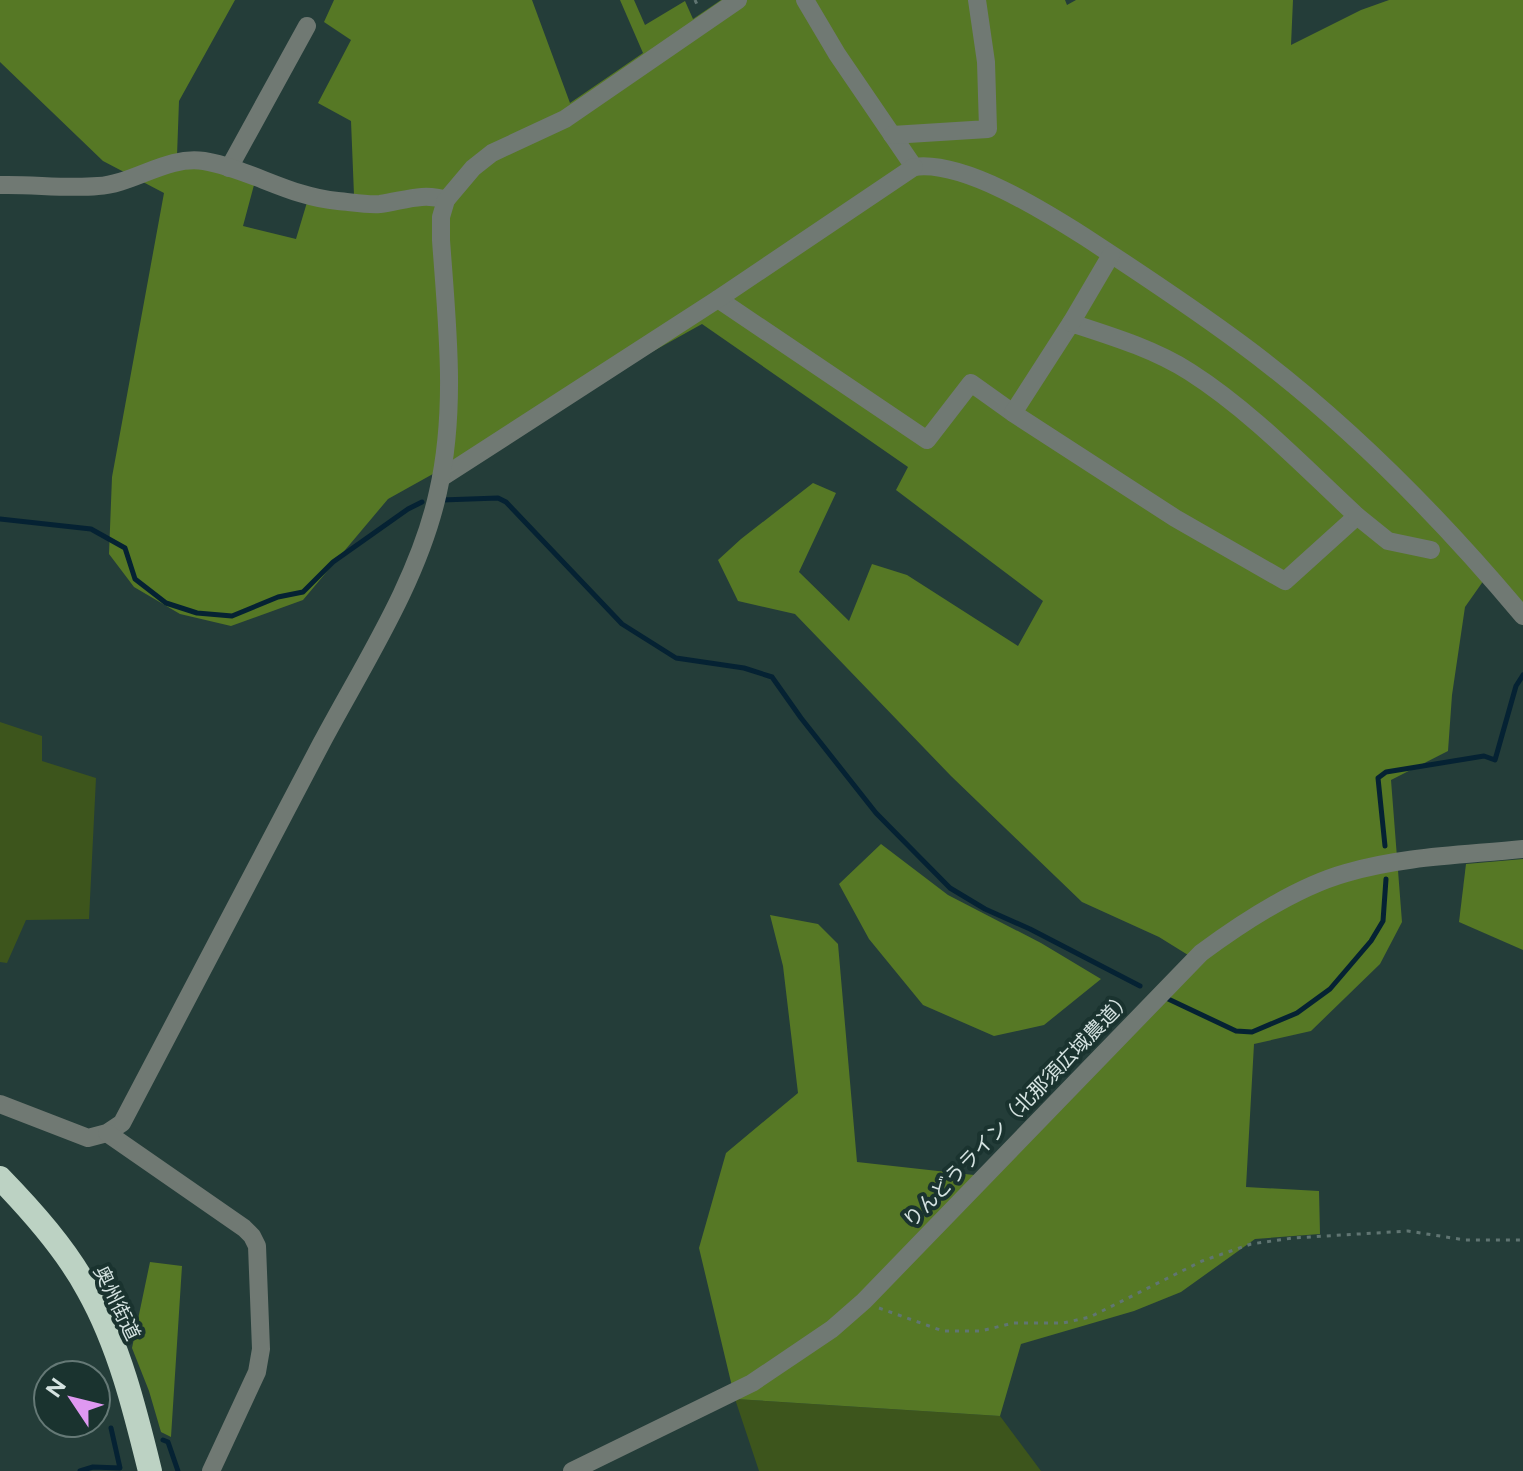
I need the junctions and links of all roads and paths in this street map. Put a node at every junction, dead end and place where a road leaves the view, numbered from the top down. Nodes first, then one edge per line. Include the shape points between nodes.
1 (738, 0) edge
2 (805, 0) edge
3 (977, 0) edge
4 (307, 26) dead end
5 (892, 135) junction
6 (914, 167) junction
7 (229, 168) junction
8 (0, 185) edge
9 (446, 200) junction
10 (1111, 255) junction
11 (718, 299) junction
12 (1071, 323) junction
13 (1013, 413) junction
14 (441, 478) junction
15 (1357, 516) junction
16 (1431, 550) dead end
17 (1523, 616) edge
18 (1523, 849) edge
19 (0, 1104) edge
20 (107, 1133) junction
21 (0, 1178) edge
22 (1523, 1240) edge
23 (864, 1301) junction
24 (150, 1471) edge
25 (211, 1471) edge
26 (572, 1471) edge

1 - 9 street via 565,119 492,153
2 - 5 street
3 - 5 street via 988,129
4 - 7 street
5 - 6 street
6 - 10 street via 947,168 1012,195
6 - 11 street
7 - 8 street via 189,160 96,187
7 - 9 street via 330,201 376,204 420,195
9 - 14 street via 441,240 451,380
10 - 12 street
10 - 17 street via 1241,344 1328,417 1481,565
11 - 13 street via 927,440 971,383
11 - 14 street
12 - 13 street
12 - 15 street via 1189,371 1243,411
13 - 15 street via 1175,518 1285,581
14 - 20 street via 429,526 396,601 122,1123
15 - 16 street via 1388,541
18 - 23 street, りんどうライン（北那須広域農道） via 1345,873 1235,927 1152,1002
19 - 20 street via 88,1138
20 - 25 street via 244,1228 257,1246 257,1372
21 - 24 highway, 奥州街道 via 88,1289 112,1340
22 - 23 path via 1465,1240 1408,1231 1251,1244 1202,1261 1090,1317 981,1331 943,1331
23 - 26 street, りんどうライン（北那須広域農道） via 752,1383

